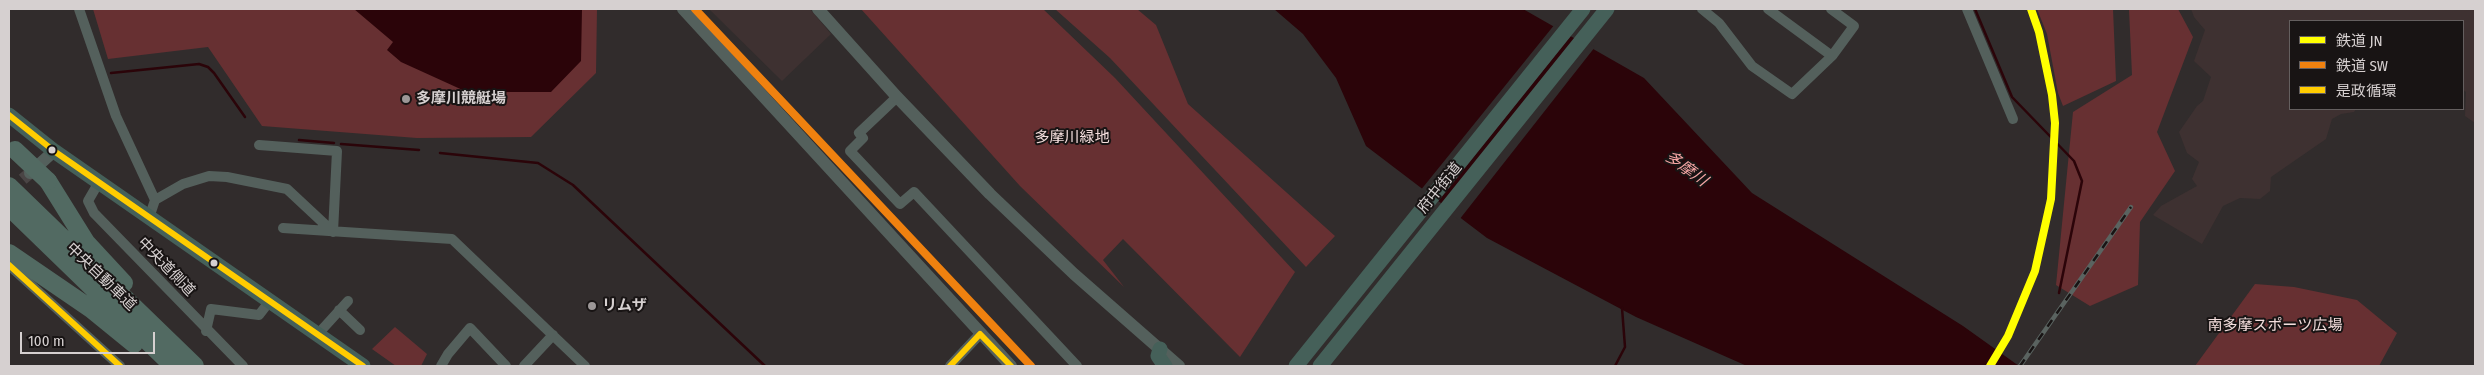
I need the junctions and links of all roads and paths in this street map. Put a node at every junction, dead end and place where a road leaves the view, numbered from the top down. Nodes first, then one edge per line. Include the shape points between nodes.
1 (79, 9) edge
2 (683, 9) edge
3 (818, 9) edge
4 (1583, 9) edge
5 (1607, 9) edge
6 (1702, 9) edge
7 (1768, 9) edge
8 (1831, 9) edge
9 (1968, 9) edge
10 (1832, 56) junction
11 (897, 97) junction
12 (9, 115) edge
13 (2013, 119) dead end
14 (259, 145) dead end
15 (12, 147) edge
16 (54, 151) junction
17 (30, 173) tunnel mouth
18 (99, 182) junction
19 (9, 186) edge
20 (155, 200) junction
21 (9, 207) edge
22 (149, 218) junction
23 (283, 228) dead end
24 (333, 232) junction
25 (9, 253) edge
26 (9, 265) edge
27 (348, 300) dead end
28 (269, 302) junction
29 (339, 310) junction
30 (360, 330) dead end
31 (206, 331) junction
32 (980, 334) junction
33 (316, 335) junction
34 (553, 336) junction
35 (1160, 350) junction
36 (120, 366) edge
37 (158, 366) edge
38 (173, 366) edge
39 (195, 366) edge
40 (205, 366) edge
41 (243, 366) edge
42 (363, 366) edge
43 (441, 366) edge
44 (506, 366) edge
45 (524, 366) edge
46 (585, 366) edge
47 (950, 366) edge
48 (1011, 366) edge
49 (1077, 366) edge
50 (1165, 366) edge
51 (1179, 366) edge
52 (1296, 366) edge
53 (1320, 366) edge

1 - 20 street via 116,116
2 - 32 street
3 - 11 street
4 - 52 main road, 府中街道
5 - 53 main road, 府中街道
6 - 10 street via 1719,23 1752,66 1792,94
7 - 10 street
8 - 10 street via 1854,26
9 - 13 street
11 - 35 street via 990,194
11 - 49 street via 859,133 863,138 850,151 900,204 914,192
12 - 16 main road
14 - 24 street via 337,151
15 - 40 highway, bridge via 48,181 86,242
16 - 17 street
16 - 18 main road
18 - 22 main road
18 - 31 street, 中央道側道 via 88,201 94,214
19 - 39 highway, 中央自動車道
20 - 22 street
20 - 24 street via 182,184 209,176 227,177 287,189
21 - 38 highway, 中央自動車道
22 - 28 main road
23 - 24 street
24 - 34 street via 452,239
25 - 37 highway via 91,309
26 - 36 street
27 - 29 street
28 - 31 street via 259,315 211,310
28 - 33 main road
29 - 30 street
29 - 33 street
31 - 41 street, 中央道側道
32 - 47 street
32 - 48 street
33 - 42 main road
34 - 45 street
34 - 46 street
35 - 50 main road via 1158,356
35 - 51 street
43 - 44 street via 470,328

